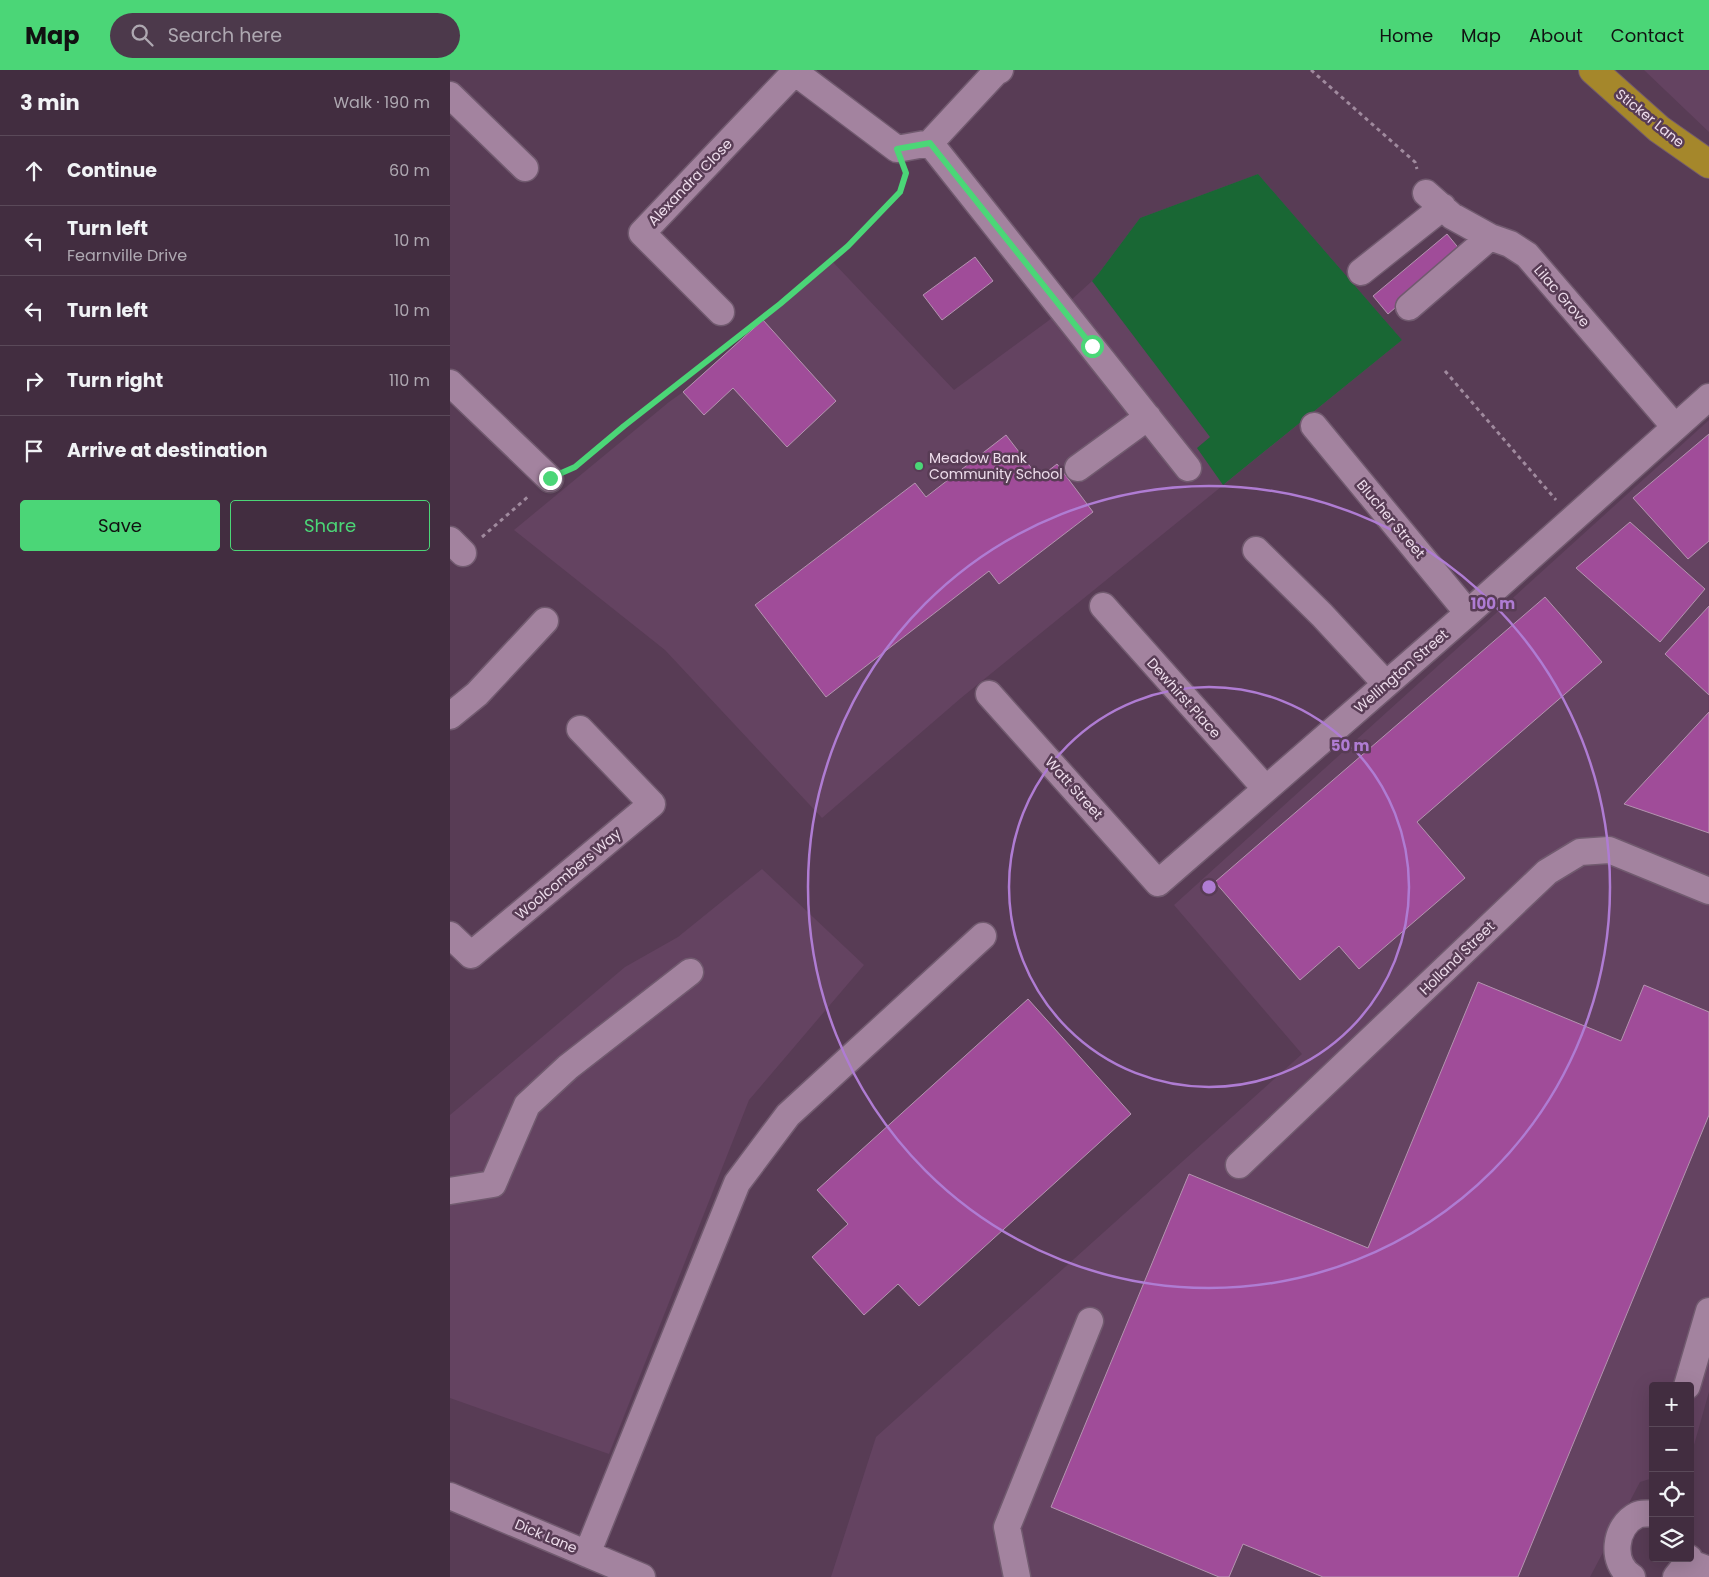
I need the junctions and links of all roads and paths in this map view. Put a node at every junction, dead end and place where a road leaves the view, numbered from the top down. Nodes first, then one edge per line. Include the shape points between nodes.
1 (1000, 70) edge
2 (1311, 70) edge
3 (1593, 70) edge
4 (793, 71) edge
5 (450, 95) edge
6 (930, 143) junction
7 (897, 149) junction
8 (1709, 164) edge
9 (525, 168) dead end
10 (1435, 200) junction
11 (1490, 237) junction
12 (1362, 272) dead end
13 (1409, 307) dead end
14 (721, 312) dead end
15 (1445, 371) dead end
16 (450, 383) edge
17 (1709, 397) edge
18 (1148, 417) junction
19 (1314, 426) dead end
20 (1675, 427) junction
21 (1078, 468) dead end
22 (1188, 468) dead end
23 (550, 478) junction
24 (1572, 520) junction
25 (457, 546) edge
26 (1256, 550) dead end
27 (1103, 606) dead end
28 (1468, 613) junction
29 (545, 621) dead end
30 (1386, 684) junction
31 (989, 694) dead end
32 (450, 716) edge
33 (580, 729) dead end
34 (1266, 789) junction
35 (1158, 883) joint
36 (1709, 891) edge
37 (450, 935) edge
38 (983, 936) dead end
39 (690, 972) dead end
40 (1239, 1165) dead end
41 (450, 1191) edge
42 (1709, 1311) edge
43 (1090, 1321) dead end
44 (1688, 1382) edge
45 (450, 1496) edge
46 (1649, 1513) edge
47 (587, 1554) junction
48 (1628, 1576) edge
49 (642, 1577) edge
50 (1017, 1577) edge

1 - 6 street
2 - 10 path via 1415,162
3 - 8 highway, Sticker Lane via 1659,129
4 - 7 street
4 - 14 street, Alexandra Close via 642,233
5 - 9 street
6 - 7 street
6 - 18 street via 1083,352
7 - 23 path via 906,173 900,192 848,246 575,467
10 - 11 street, Lilac Grove via 1452,216
10 - 12 street
11 - 13 street
11 - 20 street, Lilac Grove via 1527,255
15 - 24 path
16 - 23 street
17 - 20 street, Wellington Street
18 - 21 street
18 - 22 street
19 - 28 street, Blucher Street
20 - 24 street, Wellington Street
23 - 25 path
24 - 28 street, Wellington Street
26 - 30 street
27 - 34 street, Dewhirst Place
28 - 30 street, Wellington Street
29 - 32 street via 476,694
30 - 34 street, Wellington Street
31 - 35 street, Watt Street
33 - 37 street, Woolcombers Way via 652,804 471,955
34 - 35 street, Wellington Street
36 - 40 street, Holland Street via 1610,850 1580,852 1547,872
38 - 47 street via 788,1115 737,1183
39 - 41 street via 568,1067 527,1106 493,1184
42 - 44 street
43 - 50 street via 1008,1527
45 - 47 street, Dick Lane
46 - 48 street via 1638,1514 1624,1526 1616,1546 1619,1563
47 - 49 street, Dick Lane

